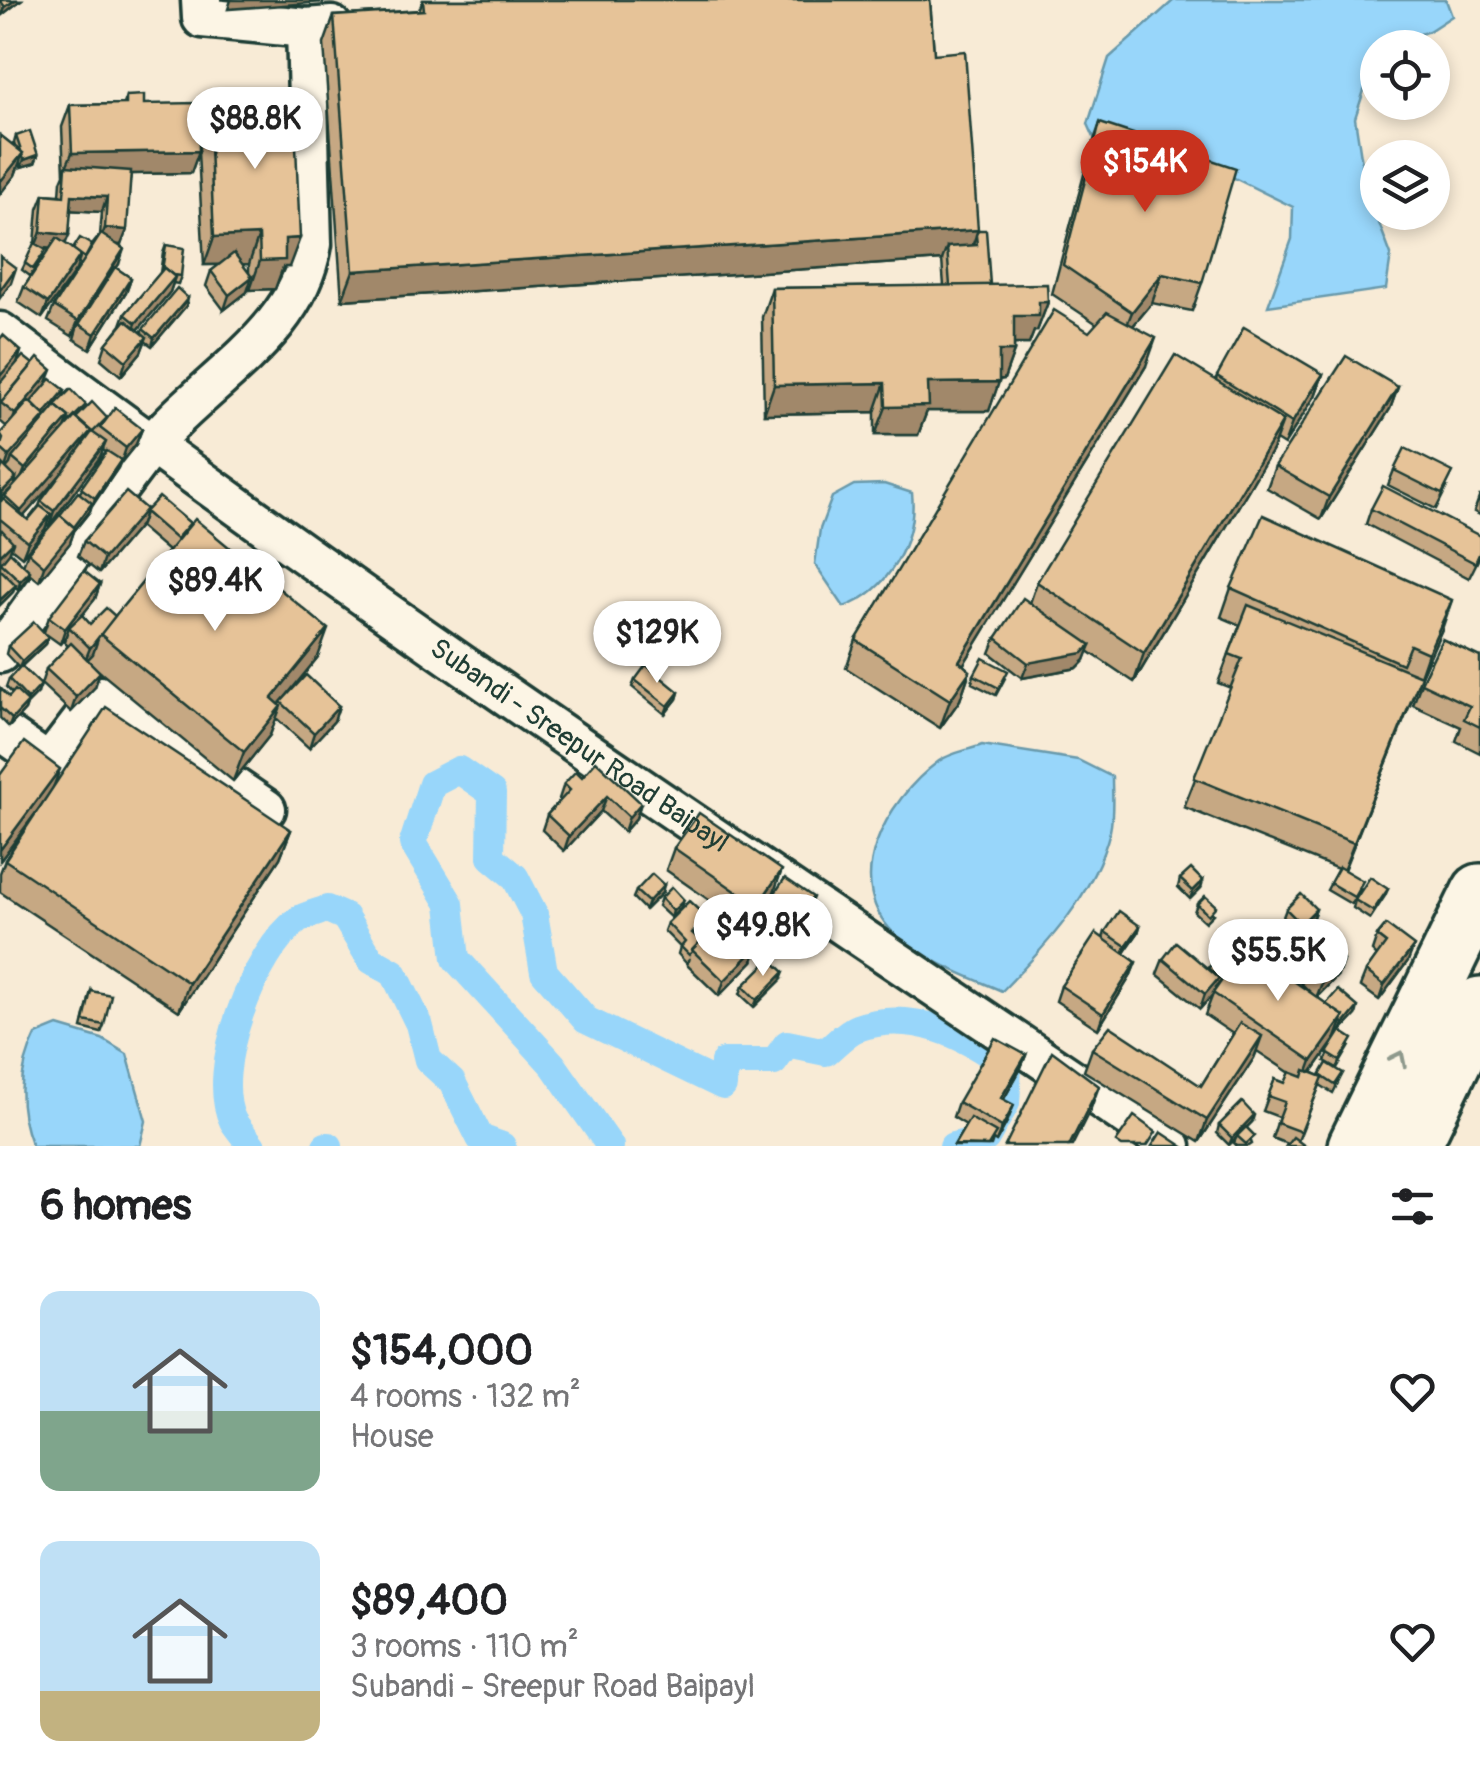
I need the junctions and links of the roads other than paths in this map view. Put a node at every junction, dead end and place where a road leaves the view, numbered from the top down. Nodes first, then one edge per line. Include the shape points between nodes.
1 (201, 0) edge
2 (364, 23) edge
3 (306, 28) junction
4 (0, 332) edge
5 (151, 446) junction
6 (0, 653) edge
7 (0, 730) edge
8 (266, 809) edge
9 (1480, 892) edge
10 (1480, 1005) edge
11 (1170, 1146) edge
12 (1356, 1146) edge
13 (1412, 1146) edge

1 - 3 street via 202,18
2 - 3 street
3 - 5 street via 312,244 306,278 263,339
4 - 5 street, Subandi - Sreepur Road Baipayl
5 - 6 street
5 - 11 street, Subandi - Sreepur Road Baipayl via 554,730
7 - 8 street via 49,764 102,696
12 -> 9 highway
10 - 13 highway

